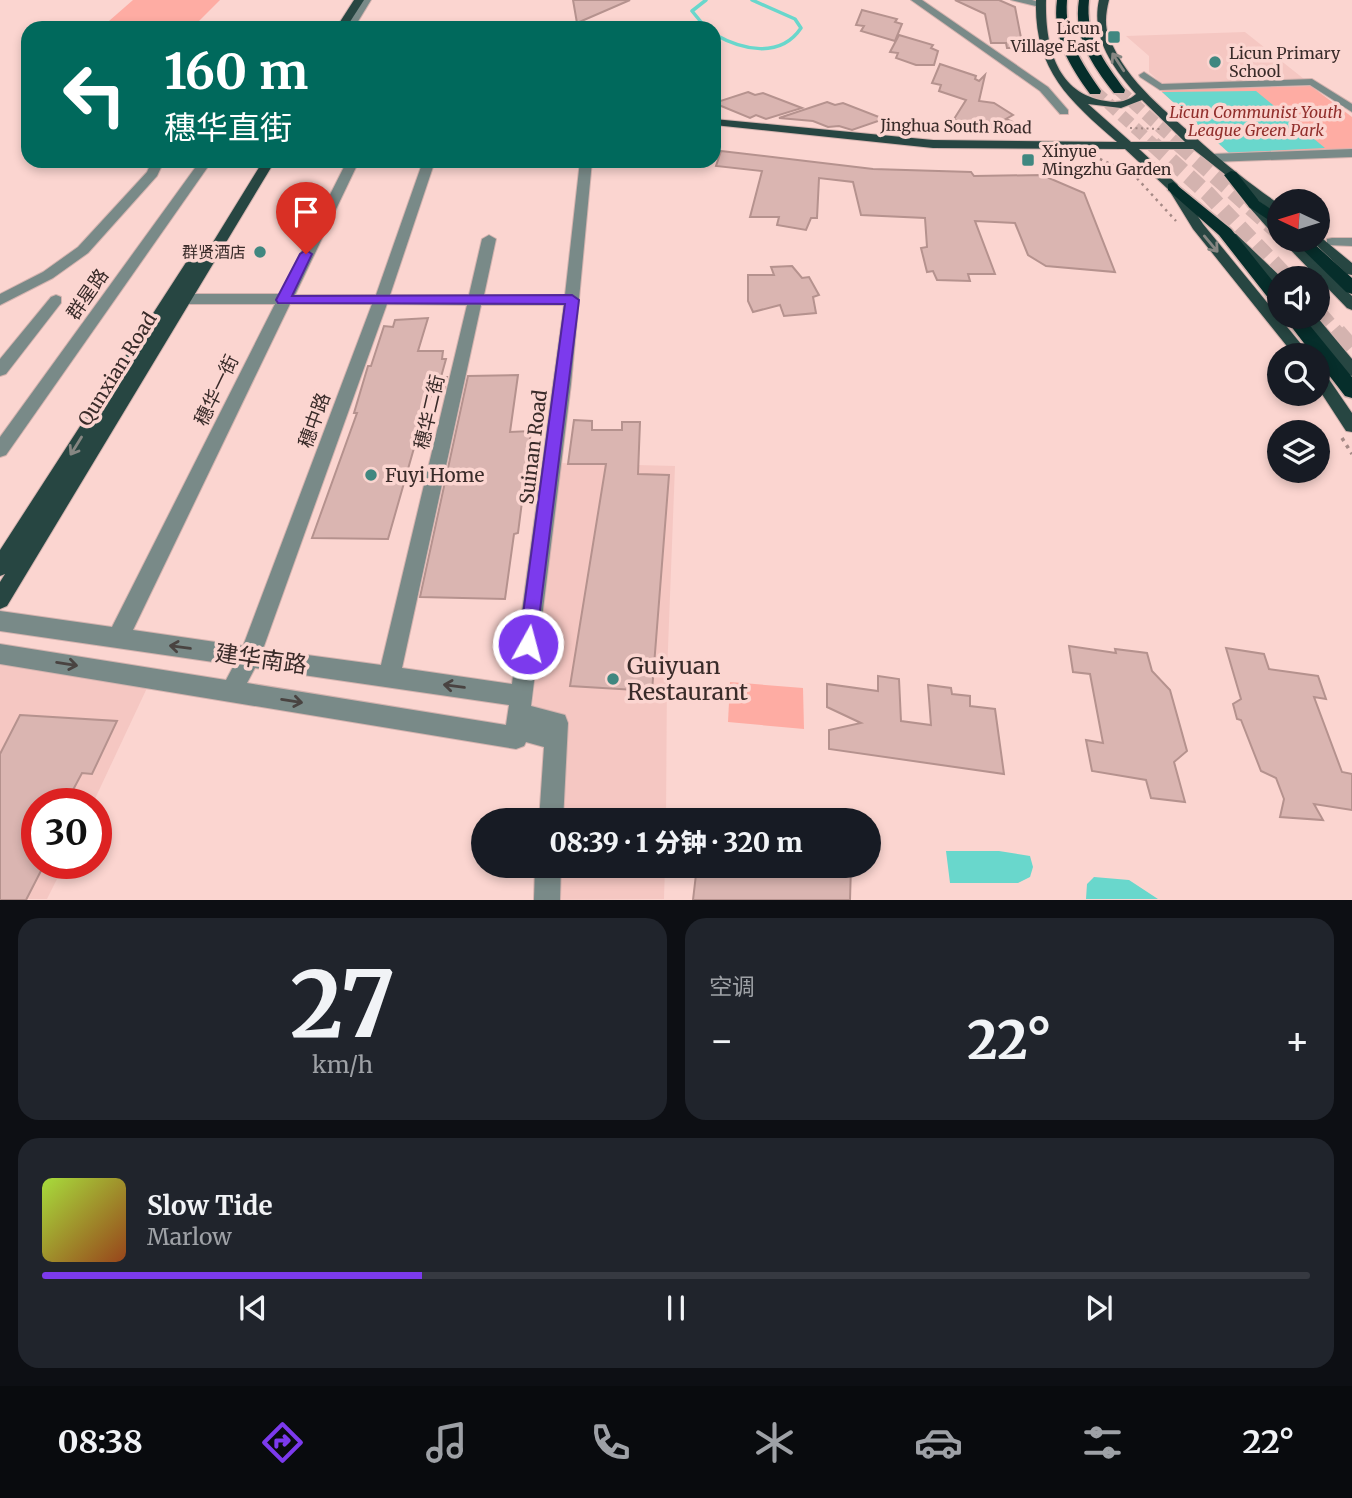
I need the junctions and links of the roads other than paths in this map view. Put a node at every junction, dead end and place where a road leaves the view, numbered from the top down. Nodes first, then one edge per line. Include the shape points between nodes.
1 (359, 0) edge
2 (367, 0) edge
3 (916, 0) edge
4 (1016, 0) edge
5 (1062, 0) edge
6 (1084, 0) edge
7 (1104, 0) edge
8 (1040, 2) edge
9 (346, 21) edge
10 (354, 21) edge
11 (1144, 75) dead end
12 (1095, 90) tunnel mouth
13 (1119, 90) tunnel mouth
14 (1142, 94) junction
15 (1074, 95) junction
16 (1352, 109) edge
17 (1064, 112) dead end
18 (721, 123) edge
19 (1124, 145) junction
20 (1199, 146) junction
21 (1352, 153) edge
22 (1212, 158) junction
23 (155, 168) edge
24 (201, 168) edge
25 (253, 168) edge
26 (264, 168) edge
27 (264, 168) edge
28 (349, 168) edge
29 (427, 168) edge
30 (585, 168) edge
31 (1231, 175) junction
32 (1173, 187) junction
33 (1267, 201) edge
34 (1254, 204) junction
35 (1267, 213) edge
36 (1267, 219) edge
37 (1226, 232) junction
38 (489, 239) dead end
39 (1330, 241) edge
40 (1352, 243) edge
41 (1330, 246) edge
42 (1300, 252) edge
43 (1314, 252) edge
44 (1267, 270) edge
45 (1352, 271) edge
46 (1267, 285) edge
47 (1352, 288) edge
48 (181, 299) junction
49 (0, 300) edge
50 (56, 300) dead end
51 (283, 300) junction
52 (381, 300) junction
53 (477, 300) junction
54 (572, 300) junction
55 (1352, 304) edge
56 (1303, 329) edge
57 (1319, 329) tunnel mouth
58 (1293, 343) edge
59 (0, 370) edge
60 (1352, 370) edge
61 (1352, 391) edge
62 (1330, 394) edge
63 (1352, 426) edge
64 (0, 450) edge
65 (0, 567) edge
66 (0, 598) edge
67 (0, 621) edge
68 (118, 638) junction
69 (0, 654) edge
70 (248, 657) junction
71 (389, 677) junction
72 (232, 691) junction
73 (519, 719) junction
74 (552, 808) edge
75 (548, 878) edge
76 (547, 900) edge

1 - 9 main road
2 - 10 main road
3 - 17 street via 1044,89
4 - 8 street
5 - 12 highway via 1065,43
6 - 13 highway via 1082,21 1088,43
14 -> 7 main road via 1106,42 1101,23
8 - 15 main road via 1046,49
11 - 16 street via 1160,87 1312,82
14 - 15 main road via 1131,103 1116,105
14 - 20 main road
15 - 19 main road
18 - 19 main road, Jinghua South Road via 923,144
19 - 20 main road, Jinghua South Road
19 - 32 main road
20 - 22 main road
21 - 22 street
22 - 31 main road
23 - 49 street via 83,250
24 - 64 street, 群星路
25 -> 65 main road, Qunxian Road
26 - 48 main road, Qunxian Road
27 - 66 main road, Qunxian Road
28 - 51 street, 穗华一街
29 - 52 street, 穗中路
30 - 54 street, Suinan Road
31 - 33 main road
31 - 34 highway
32 - 37 highway
32 -> 58 main road via 1199,229
34 - 35 highway
34 - 36 main road
37 - 44 main road
37 - 46 highway
38 - 53 street, 穗华二街
39 - 40 street
41 - 45 main road
42 - 55 main road
43 - 47 highway
48 - 51 street
48 - 66 main road, Qunxian Road
50 - 59 street
51 - 52 street
51 - 68 street, 穗华一街
52 - 53 street
52 - 70 street, 穗中路
53 - 54 street
53 - 71 street, 穗华二街
54 - 73 street, Suinan Road
56 - 61 highway
57 - 60 main road
62 - 63 main road
67 - 68 street, 建华南路
70 -> 68 street, 建华南路
69 -> 72 street, 建华南路
70 - 71 street, 建华南路
70 - 72 street, 穗中路
73 -> 71 street, 建华南路
72 -> 73 street, 建华南路
73 - 74 street via 556,731
75 - 76 street

